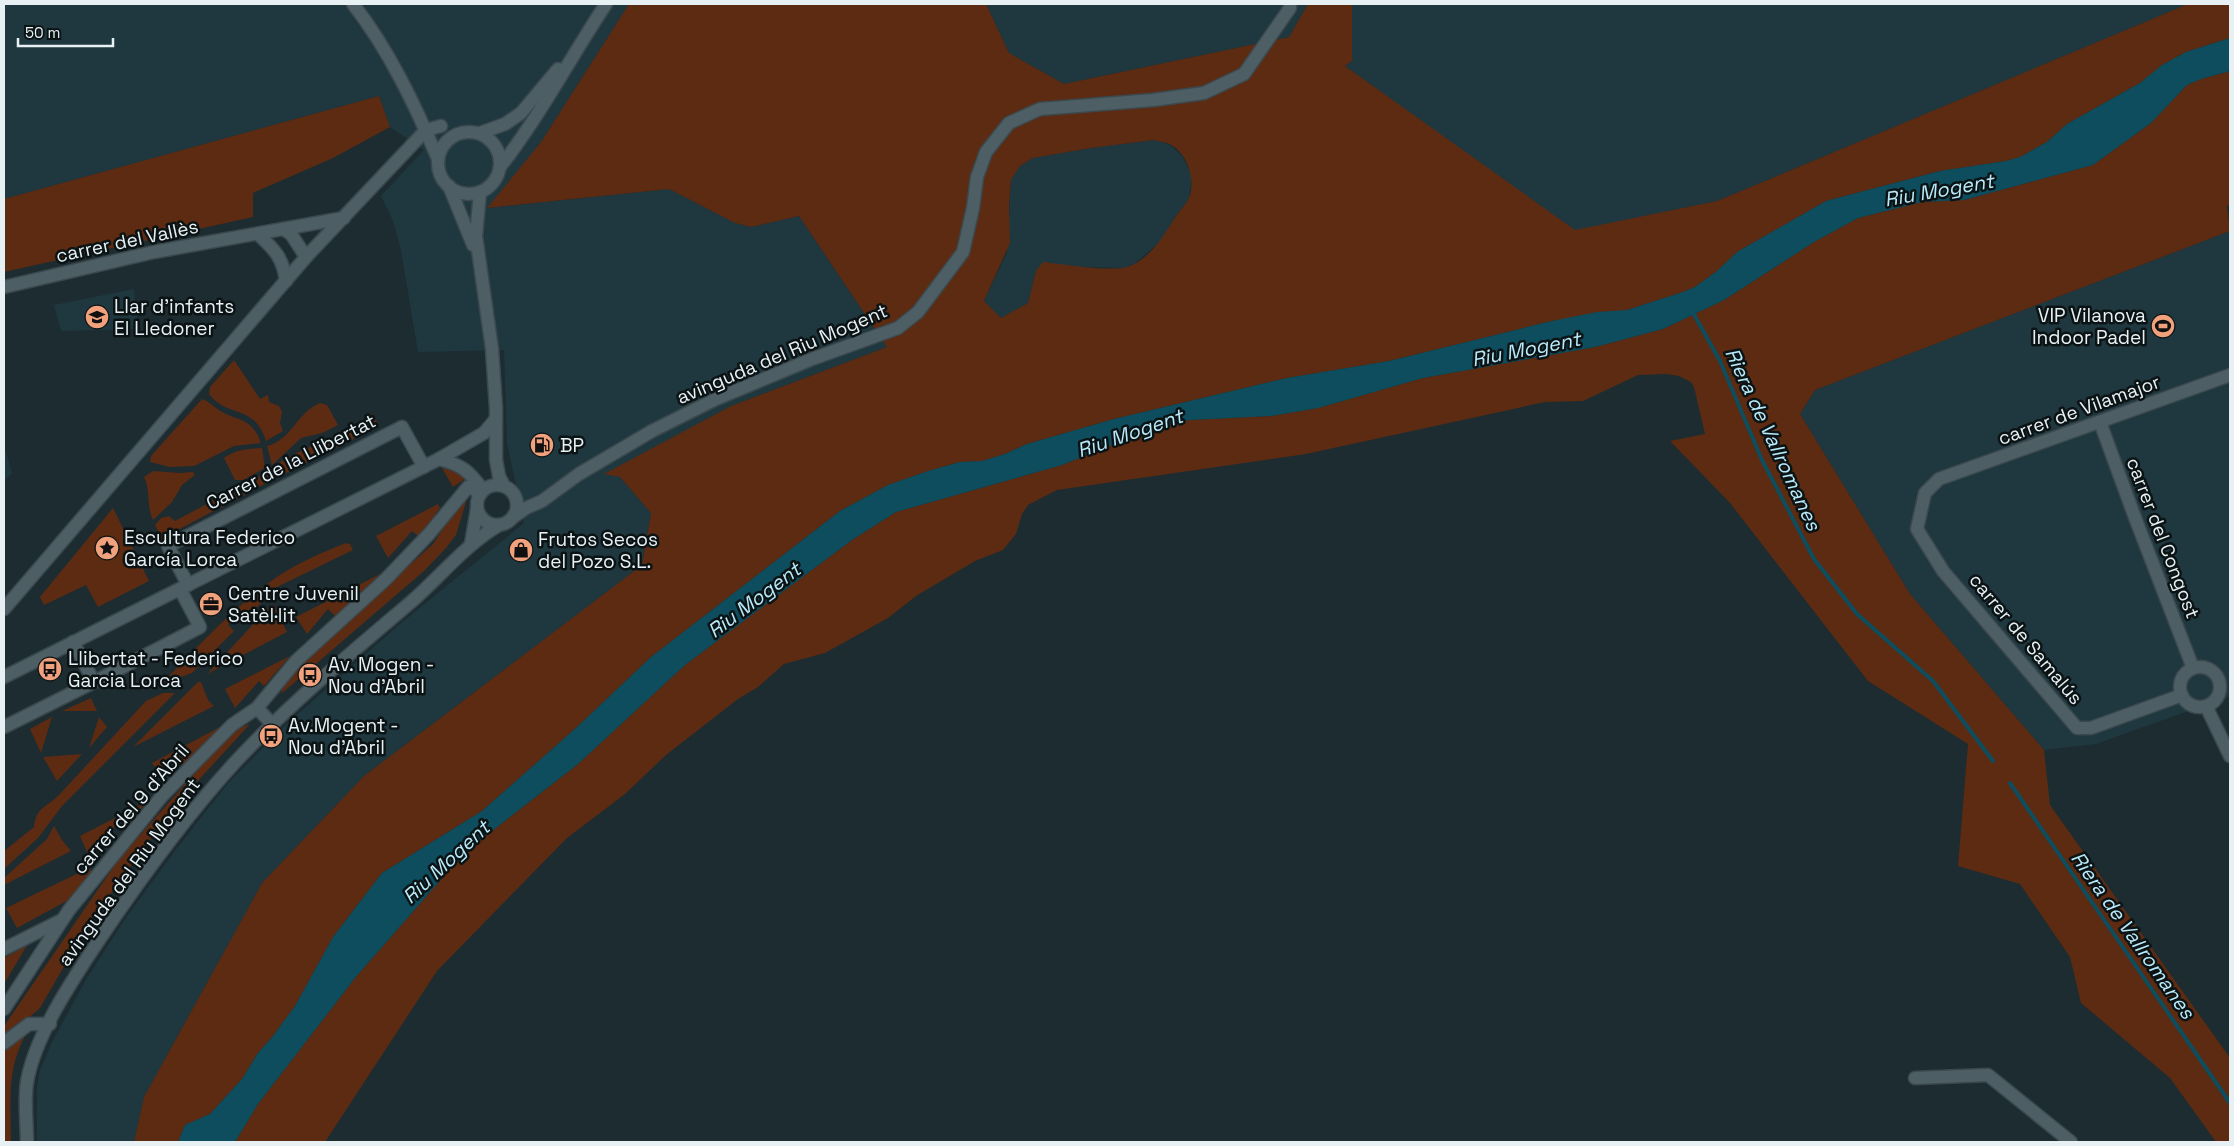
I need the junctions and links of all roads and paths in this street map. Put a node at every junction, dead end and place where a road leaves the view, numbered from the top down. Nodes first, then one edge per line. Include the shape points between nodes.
1 (352, 4) edge
2 (606, 4) edge
3 (1290, 4) edge
4 (579, 44) junction
5 (416, 107) junction
6 (442, 126) junction
7 (426, 130) junction
8 (456, 134) junction
9 (480, 134) junction
10 (438, 159) junction
11 (500, 167) junction
12 (449, 186) junction
13 (480, 192) junction
14 (344, 218) junction
15 (283, 229) junction
16 (258, 234) junction
17 (306, 258) junction
18 (479, 259) junction
19 (286, 281) junction
20 (4, 287) edge
21 (2230, 375) edge
22 (495, 420) junction
23 (2100, 422) junction
24 (495, 437) junction
25 (439, 459) junction
26 (424, 467) junction
27 (1939, 479) joint
28 (504, 486) junction
29 (484, 489) junction
30 (554, 492) junction
31 (514, 495) junction
32 (477, 509) junction
33 (513, 517) junction
34 (499, 525) junction
35 (471, 544) junction
36 (184, 587) junction
37 (4, 609) edge
38 (73, 642) junction
39 (2193, 668) junction
40 (4, 676) edge
41 (2225, 678) edge
42 (94, 682) junction
43 (2182, 695) junction
44 (2206, 706) junction
45 (257, 708) junction
46 (273, 725) junction
47 (4, 728) edge
48 (2230, 756) edge
49 (62, 920) junction
50 (4, 949) edge
51 (4, 1009) edge
52 (50, 1024) junction
53 (4, 1043) edge
54 (1915, 1078) dead end
55 (2062, 1140) edge
56 (27, 1142) edge

1 - 5 street via 382,46
2 - 4 street
3 - 30 street, avinguda del Riu Mogent via 1244,74 1204,93 1040,109 1009,123 986,152 977,177 963,252 918,312 898,328 716,398 633,441
4 - 9 street via 521,113
4 - 11 street via 540,112
5 - 6 street
5 - 7 street
6 - 7 street
6 - 8 street
7 - 10 street
7 - 14 street
8 - 9 street
8 - 10 street via 444,144
9 - 11 street via 496,146
10 - 12 street via 441,175
11 - 13 street via 491,185
12 - 13 street via 464,193
12 - 18 street
13 - 18 street via 476,224
14 - 15 street, carrer del Vallès
14 - 17 street
15 - 16 street, carrer del Vallès
15 - 17 street via 291,234
16 - 19 street via 279,254
16 - 20 street, carrer del Vallès via 154,252
17 - 19 street
18 - 22 street via 494,366
19 - 37 street
21 - 23 street, carrer de Vilamajor
22 - 24 street
22 - 25 street via 484,432
23 - 27 street, carrer de Vilamajor
23 - 39 street, carrer del Congost
24 - 28 street via 499,476
24 - 29 street
25 - 26 street
25 - 29 street via 470,472
26 - 36 street
26 - 36 street, Carrer de la Llibertat via 402,427 168,546
27 - 43 street, carrer de Samalús via 1926,493 1917,529 1943,571 2077,728 2091,728
28 - 29 street
28 - 31 street
29 - 32 street via 477,499
29 - 45 street, carrer del 9 d'Abril via 468,486 429,534 386,579 296,661
30 - 31 street, avinguda del Riu Mogent via 532,497
30 - 33 street, avinguda del Riu Mogent
31 - 33 street via 517,504
32 - 34 street via 485,522
32 - 35 street
33 - 34 street
34 - 35 street, avinguda del Riu Mogent
35 - 46 street, avinguda del Riu Mogent
36 - 38 street
36 - 42 street via 200,628
38 - 40 street
38 - 42 street
39 - 41 street via 2208,668
39 - 43 street via 2180,682
41 - 44 street via 2220,693
42 - 47 street
43 - 44 street via 2196,707
44 - 48 street
45 - 46 street
45 - 49 street, carrer del 9 d'Abril via 232,725 162,796
46 - 52 street, avinguda del Riu Mogent via 239,758 186,819 71,981
49 - 50 street, carrer del 9 d'Abril
49 - 51 street, carrer del 9 d'Abril
52 - 53 street via 29,1024
52 - 56 street, avinguda del Riu Mogent via 37,1048 26,1084
54 - 55 street via 1988,1075

